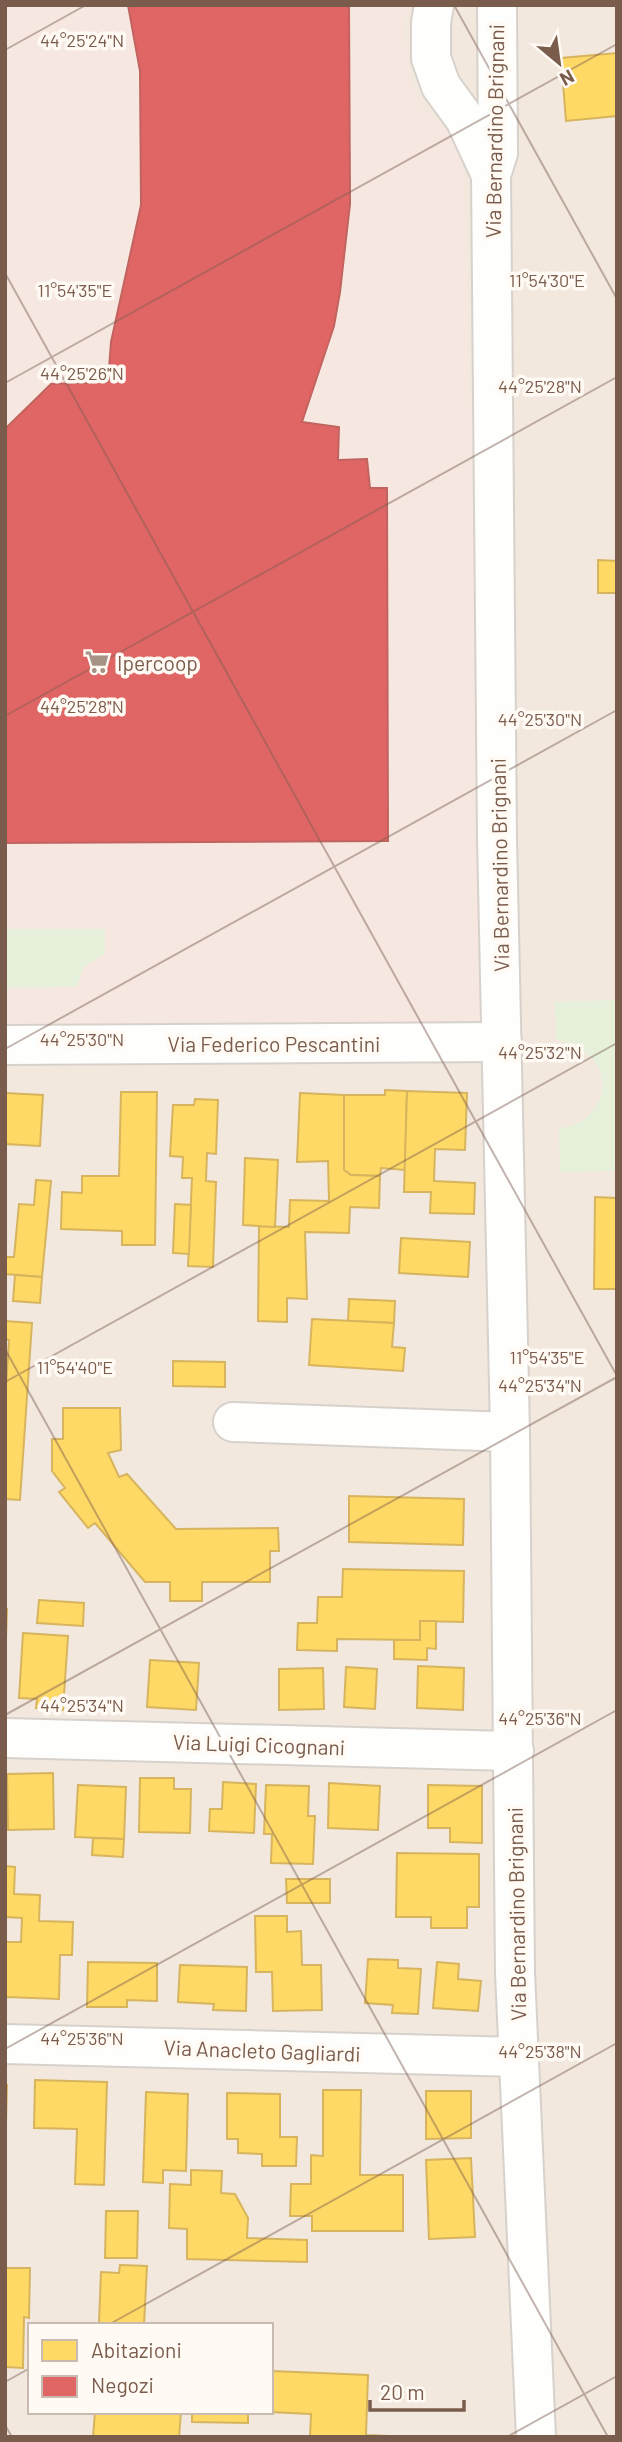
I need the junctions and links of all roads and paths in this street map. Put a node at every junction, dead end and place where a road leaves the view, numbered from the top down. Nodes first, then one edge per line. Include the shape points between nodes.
1 (434, 5) edge
2 (497, 5) edge
3 (498, 88) junction
4 (451, 97) junction
5 (491, 175) junction
6 (502, 1042) junction
7 (5, 1045) edge
8 (233, 1422) dead end
9 (510, 1432) junction
10 (5, 1738) edge
11 (514, 1751) junction
12 (5, 2043) edge
13 (519, 2057) junction
14 (536, 2437) edge

1 - 4 street via 431,58 441,86
2 - 3 street, Via Bernardino Brignani
3 - 4 street
3 - 5 street, Via Bernardino Brignani via 498,153
4 - 5 street
5 - 6 street, Via Bernardino Brignani
6 - 7 street, Via Federico Pescantini
6 - 9 street, Via Bernardino Brignani
8 - 9 street
9 - 11 street, Via Bernardino Brignani
10 - 11 street, Via Luigi Cicognani
11 - 13 street, Via Bernardino Brignani via 514,1973
12 - 13 street, Via Anacleto Gagliardi
13 - 14 street, Via Bernardino Brignani

